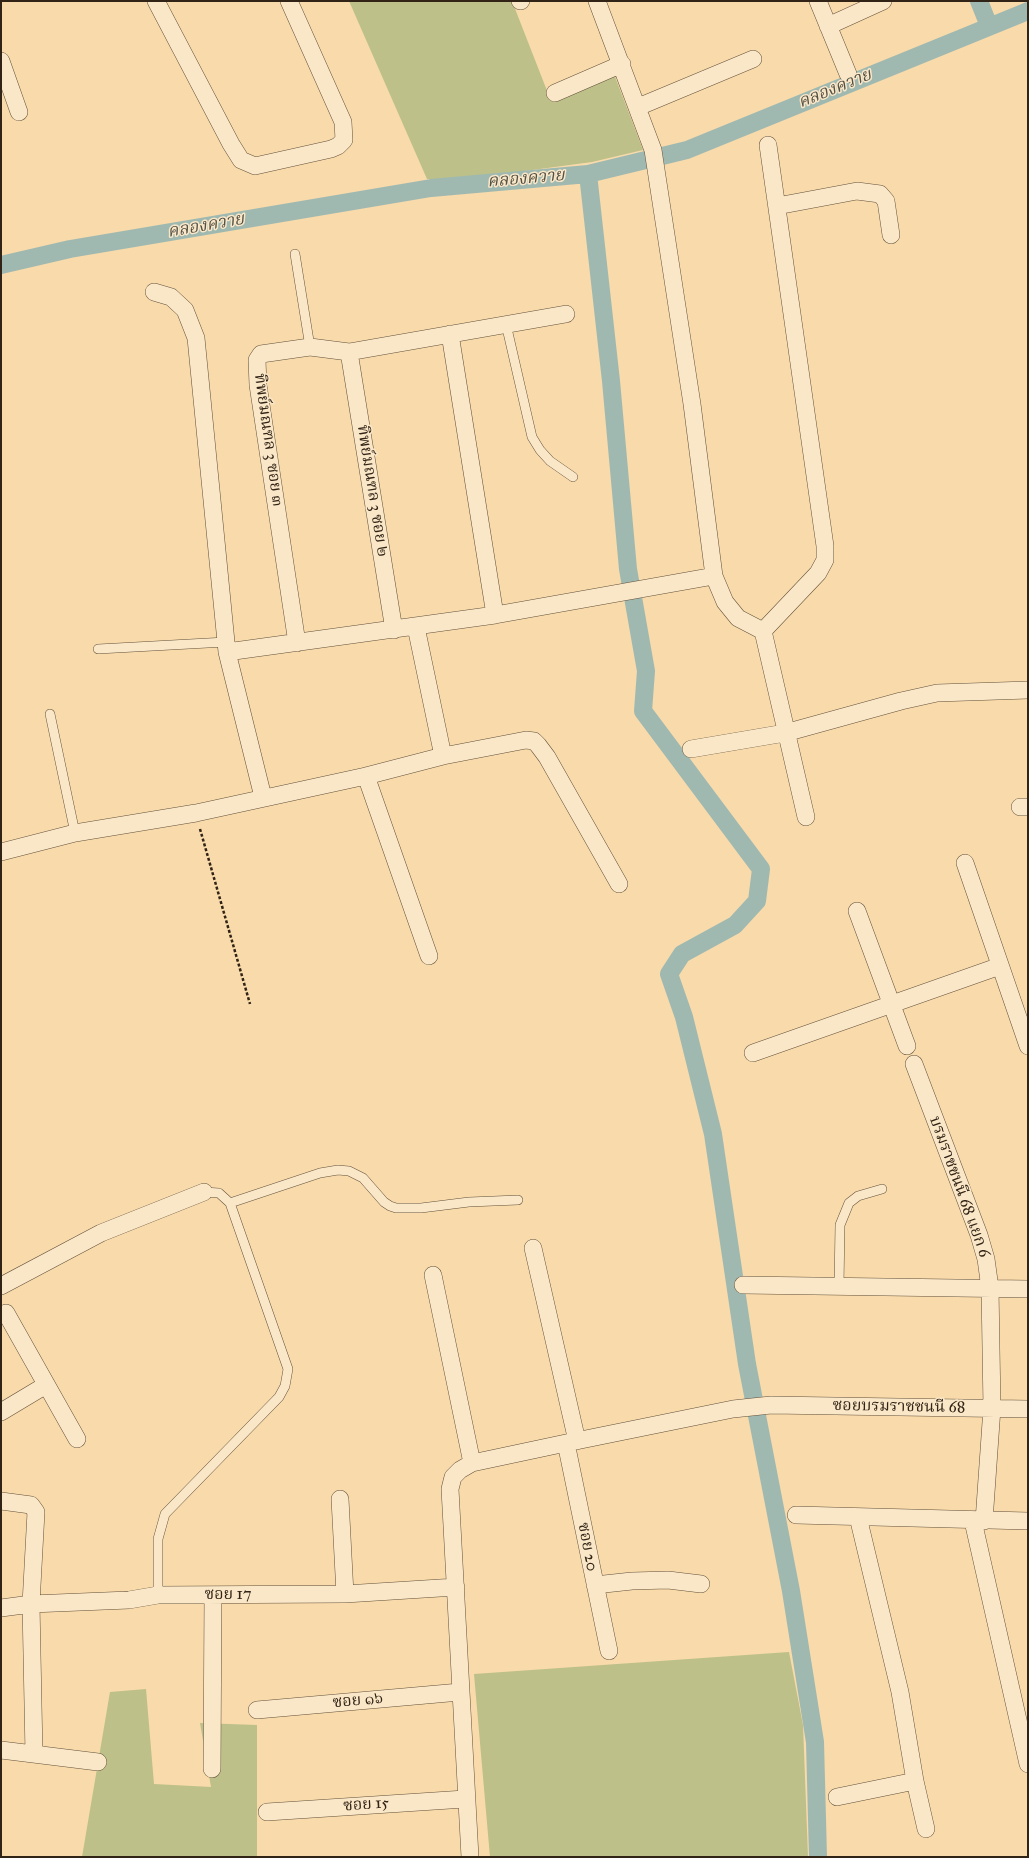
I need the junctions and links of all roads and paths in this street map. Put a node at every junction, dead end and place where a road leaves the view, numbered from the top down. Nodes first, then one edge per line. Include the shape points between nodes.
1 (156, 1) edge
2 (289, 1) edge
3 (597, 1) edge
4 (818, 1) edge
5 (883, 1) edge
6 (828, 26) junction
7 (753, 59) dead end
8 (1, 61) edge
9 (622, 64) junction
10 (848, 74) dead end
11 (555, 93) dead end
12 (638, 107) junction
13 (18, 112) dead end
14 (768, 145) dead end
15 (777, 206) junction
16 (891, 235) dead end
17 (295, 254) dead end
18 (154, 292) dead end
19 (566, 314) dead end
20 (506, 324) junction
21 (450, 334) junction
22 (310, 348) junction
23 (349, 352) junction
24 (573, 477) dead end
25 (714, 576) junction
26 (495, 615) junction
27 (416, 627) junction
28 (394, 630) junction
29 (763, 631) junction
30 (298, 643) junction
31 (227, 647) junction
32 (98, 649) dead end
33 (1028, 690) edge
34 (50, 714) dead end
35 (785, 733) junction
36 (691, 749) dead end
37 (443, 756) junction
38 (366, 776) junction
39 (263, 797) junction
40 (196, 813) junction
41 (806, 817) dead end
42 (76, 833) junction
43 (1, 852) edge
44 (965, 863) dead end
45 (619, 884) dead end
46 (856, 911) dead end
47 (429, 956) dead end
48 (1000, 966) junction
49 (250, 1004) dead end
50 (891, 1004) junction
51 (906, 1046) dead end
52 (1028, 1046) edge
53 (753, 1053) dead end
54 (914, 1064) dead end
55 (882, 1189) dead end
56 (204, 1192) joint
57 (518, 1200) dead end
58 (230, 1203) junction
59 (533, 1248) dead end
60 (433, 1275) dead end
61 (743, 1285) dead end
62 (1, 1286) edge
63 (839, 1286) junction
64 (990, 1288) junction
65 (1028, 1289) edge
66 (6, 1313) dead end
67 (46, 1385) junction
68 (992, 1408) junction
69 (1028, 1409) edge
70 (1, 1412) edge
71 (76, 1439) dead end
72 (572, 1442) junction
73 (472, 1463) junction
74 (340, 1499) dead end
75 (1, 1501) edge
76 (796, 1515) dead end
77 (858, 1517) junction
78 (978, 1521) junction
79 (1028, 1521) edge
80 (701, 1584) dead end
81 (595, 1585) junction
82 (456, 1587) junction
83 (345, 1594) junction
84 (158, 1595) junction
85 (213, 1595) junction
86 (31, 1604) junction
87 (1, 1608) edge
88 (609, 1651) dead end
89 (460, 1692) junction
90 (257, 1710) dead end
91 (1, 1750) edge
92 (34, 1754) junction
93 (98, 1762) dead end
94 (1028, 1764) edge
95 (212, 1769) dead end
96 (915, 1781) junction
97 (837, 1797) dead end
98 (465, 1798) junction
99 (267, 1812) dead end
100 (926, 1829) dead end
101 (470, 1857) edge

1 - 2 street via 240,160 255,166 331,149 344,140 343,122
3 - 9 street
4 - 6 street
5 - 6 street
6 - 10 street
7 - 12 street
8 - 13 street
9 - 11 street
9 - 12 street
12 - 25 street via 653,150 659,178
14 - 15 street
15 - 16 street via 857,191 880,194 886,201
15 - 29 street via 825,560 818,572
17 - 22 lane
18 - 31 street via 171,297 186,310 196,338
19 - 20 street, ทิพย์มณฑล 3 ซอย ๓
20 - 21 street, ทิพย์มณฑล 3 ซอย ๓
20 - 24 lane via 532,437 550,461
21 - 23 street, ทิพย์มณฑล 3 ซอย ๓
21 - 26 street
22 - 23 street, ทิพย์มณฑล 3 ซอย ๓
22 - 30 street, ทิพย์มณฑล 3 ซอย ๓ via 272,351 262,354 257,360 258,385
23 - 28 street, ทิพย์มณฑล 3 ซอย ๒
25 - 26 street
25 - 29 street via 725,602 738,618
26 - 27 street
27 - 28 street
27 - 37 street
28 - 30 street
29 - 35 street
30 - 31 street
31 - 32 lane
31 - 39 street
33 - 35 street via 937,693
34 - 42 lane
35 - 36 street
35 - 41 street
37 - 38 street
37 - 45 street via 512,742 534,741
38 - 39 street
38 - 47 street
39 - 40 street
40 - 42 street
40 - 49 path
42 - 43 street
44 - 48 street
46 - 50 street
48 - 50 street
48 - 52 street
50 - 51 street
50 - 53 street
54 - 64 street, บรมราชชนนี 68 แยก 6 via 979,1235
55 - 63 lane via 858,1196 849,1203 840,1225
56 - 58 lane via 219,1193
56 - 62 street via 101,1233
57 - 58 lane via 396,1208 384,1202 363,1178 349,1170 338,1170 320,1173
58 - 84 lane via 288,1369 286,1380 279,1397 165,1514 158,1539
59 - 72 street, ซอย 20
60 - 73 street
61 - 63 street
63 - 64 street
64 - 65 street
64 - 68 street, บรมราชชนนี 68 แยก 6
66 - 67 street
67 - 70 street
67 - 71 street
68 - 69 street, ซอยบรมราชชนนี 68
68 - 72 street, ซอยบรมราชชนนี 68 via 771,1405 733,1409
68 - 78 street, บรมราชชนนี 68 แยก 6
72 - 73 street, ซอยบรมราชชนนี 68
72 - 81 street, ซอย 20
73 - 82 street via 453,1477 450,1489
74 - 83 street
75 - 86 street via 31,1506 36,1512
76 - 77 street
77 - 78 street
77 - 96 street via 900,1692
78 - 79 street
78 - 94 street, บรมราชชนนี 68 แยก 6
80 - 81 street via 668,1580
81 - 88 street, ซอย 20
82 - 83 street, ซอย 17
82 - 89 street
83 - 85 street, ซอย 17
84 - 85 street, ซอย 17
84 - 86 street, ซอย 17 via 129,1600
85 - 95 street
86 - 87 street, ซอย 17
86 - 92 street
89 - 90 street, ซอย ๑๖
89 - 98 street
91 - 92 street
92 - 93 street
96 - 97 street
96 - 100 street
98 - 99 street, ซอย 15
98 - 101 street

